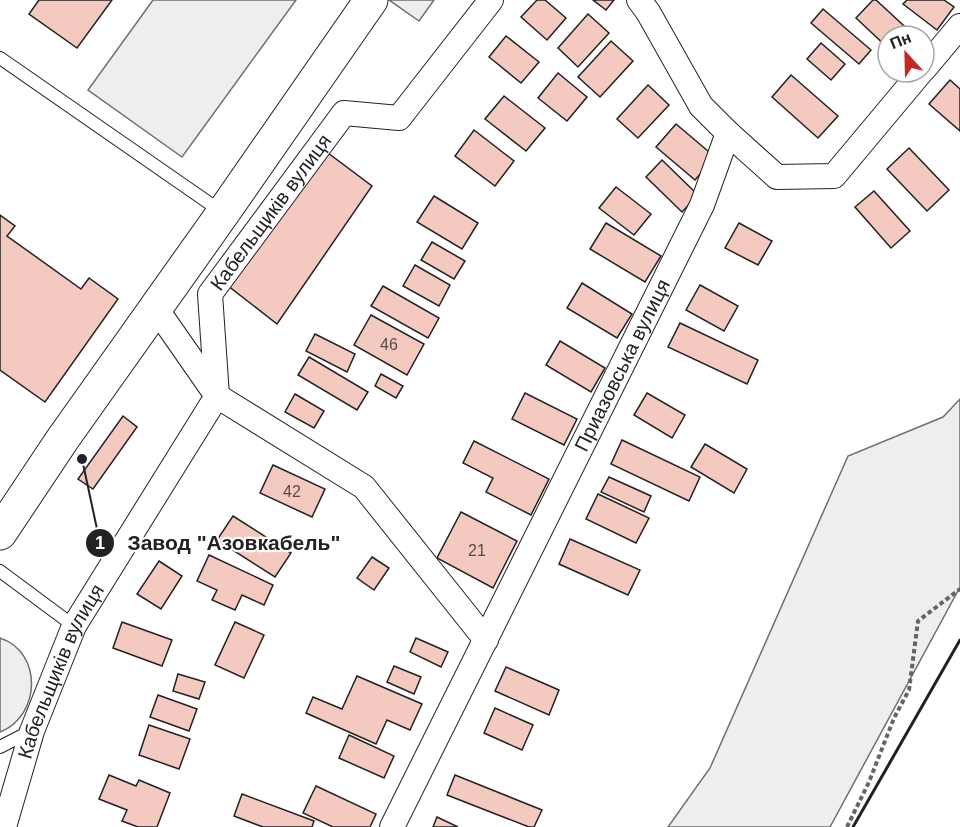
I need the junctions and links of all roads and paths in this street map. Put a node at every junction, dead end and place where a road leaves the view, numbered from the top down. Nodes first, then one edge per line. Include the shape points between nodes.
1 (371, 0) edge
2 (491, 0) edge
3 (639, 0) edge
4 (960, 26) edge
5 (936, 55) edge
6 (0, 58) edge
7 (911, 84) edge
8 (728, 133) junction
9 (223, 213) junction
10 (155, 307) junction
11 (217, 396) junction
12 (0, 533) edge
13 (0, 571) edge
14 (960, 589) edge
15 (74, 626) junction
16 (486, 640) junction
17 (32, 730) junction
18 (0, 747) edge
19 (4, 827) edge
20 (392, 827) edge
21 (846, 827) edge

1 - 9 street, Кабельщиків вулиця
2 - 11 street, Кабельщиків вулиця via 399,118 344,113 210,294
3 - 8 street via 701,106
4 - 5 street
6 - 9 lane
7 - 8 street via 834,176 777,177
8 - 16 street, Приазовська вулиця via 702,205
9 - 10 street, Кабельщиків вулиця
10 - 11 street
10 - 12 street, Кабельщиків вулиця
11 - 15 street, Кабельщиків вулиця
11 - 16 street via 364,487
13 - 15 lane
14 - 21 path via 918,621 909,690
15 - 17 street, Кабельщиків вулиця
16 - 20 street, Приазовська вулиця
17 - 18 lane
17 - 19 street, Кабельщиків вулиця

